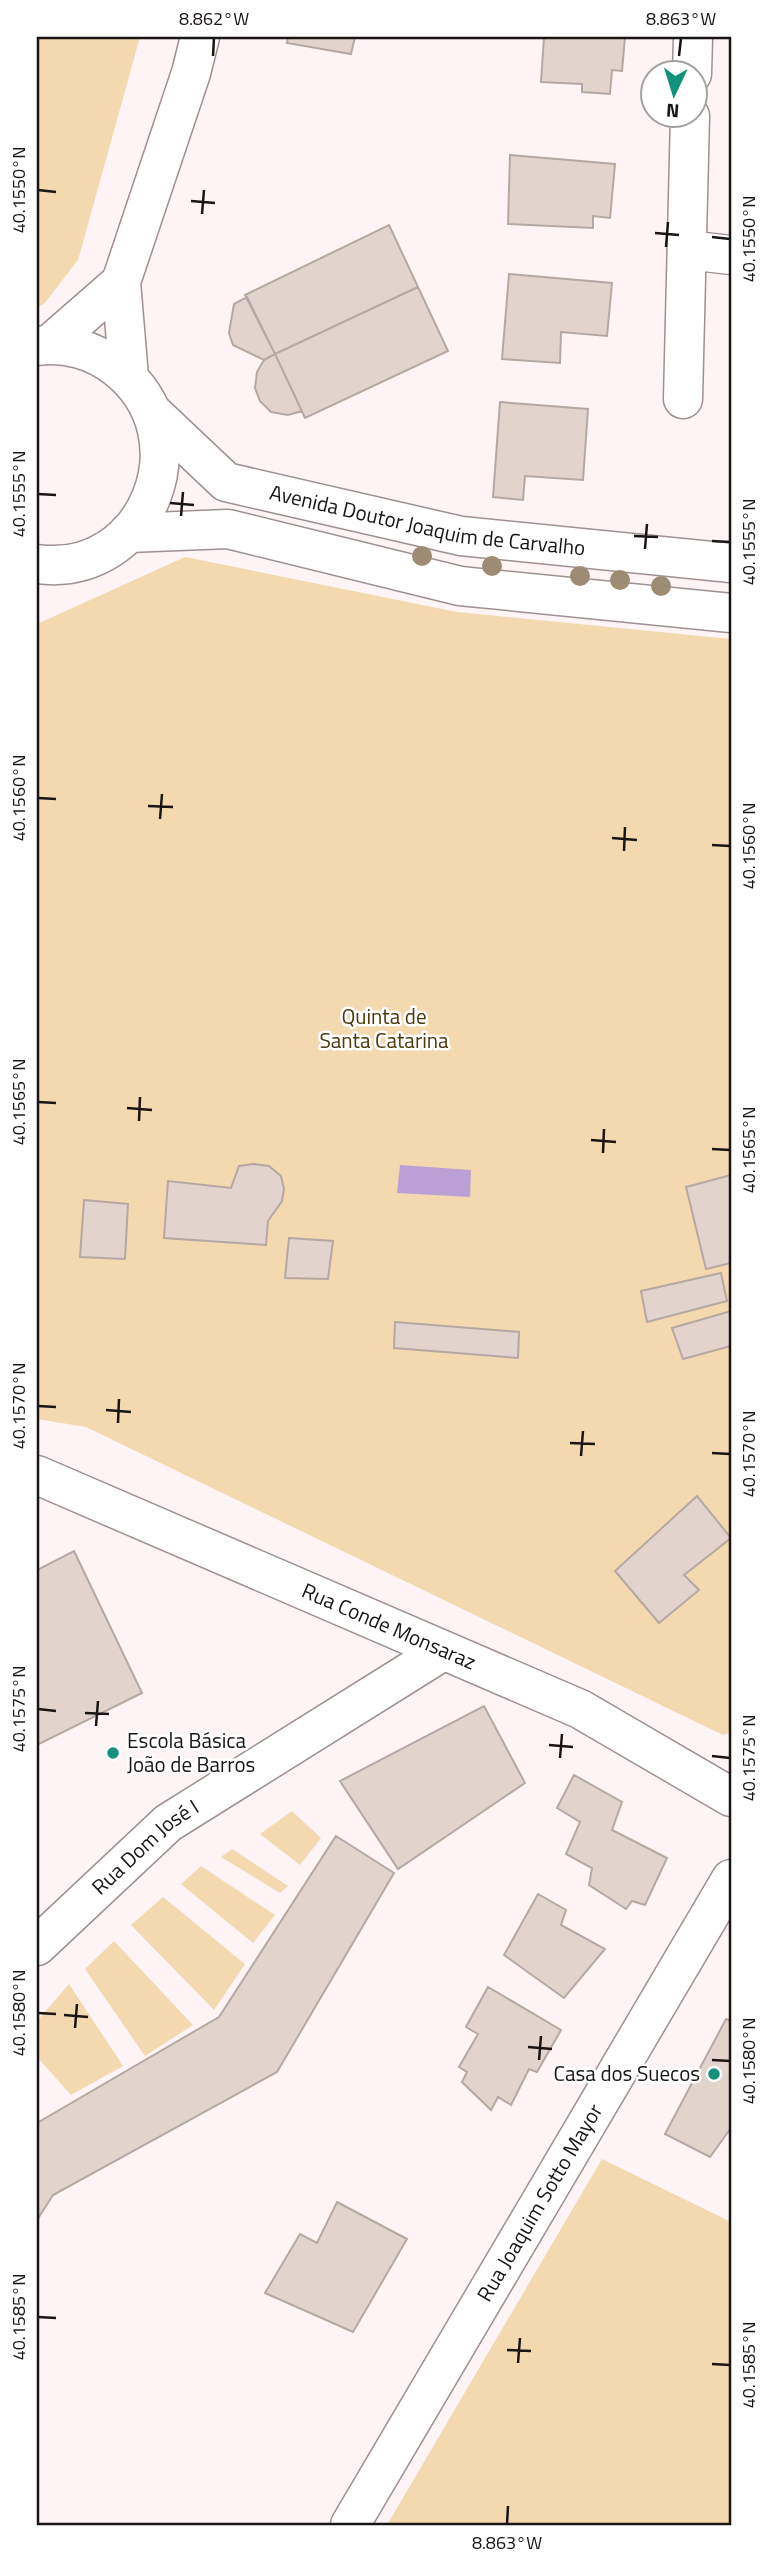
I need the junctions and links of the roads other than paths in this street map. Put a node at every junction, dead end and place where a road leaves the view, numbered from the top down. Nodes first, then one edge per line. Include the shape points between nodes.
1 (200, 37) edge
2 (693, 37) edge
3 (692, 60) edge
4 (690, 130) edge
5 (687, 250) junction
6 (731, 255) edge
7 (121, 282) junction
8 (44, 345) edge
9 (129, 377) junction
10 (683, 399) dead end
11 (153, 413) junction
12 (128, 533) junction
13 (731, 563) edge
14 (41, 568) edge
15 (731, 613) edge
16 (37, 1475) edge
17 (443, 1651) junction
18 (731, 1797) edge
19 (731, 1879) edge
20 (37, 1946) edge
21 (350, 2525) edge

1 - 7 street
2 - 3 street
4 - 5 street
5 - 6 street
5 - 10 street
7 - 8 street
7 - 9 street
8 - 9 street via 79,348 106,359
9 - 11 street
11 - 12 street via 161,444 159,477 148,507
11 - 13 street, Avenida Doutor Joaquim de Carvalho via 226,482 461,537
12 - 14 street via 106,551
12 - 15 street via 228,529 460,586
16 - 17 street, Rua Conde Monsaraz
17 - 18 street, Rua Conde Monsaraz via 580,1709
17 - 20 street, Rua Dom José I via 168,1823
19 - 21 street, Rua Joaquim Sotto Mayor

